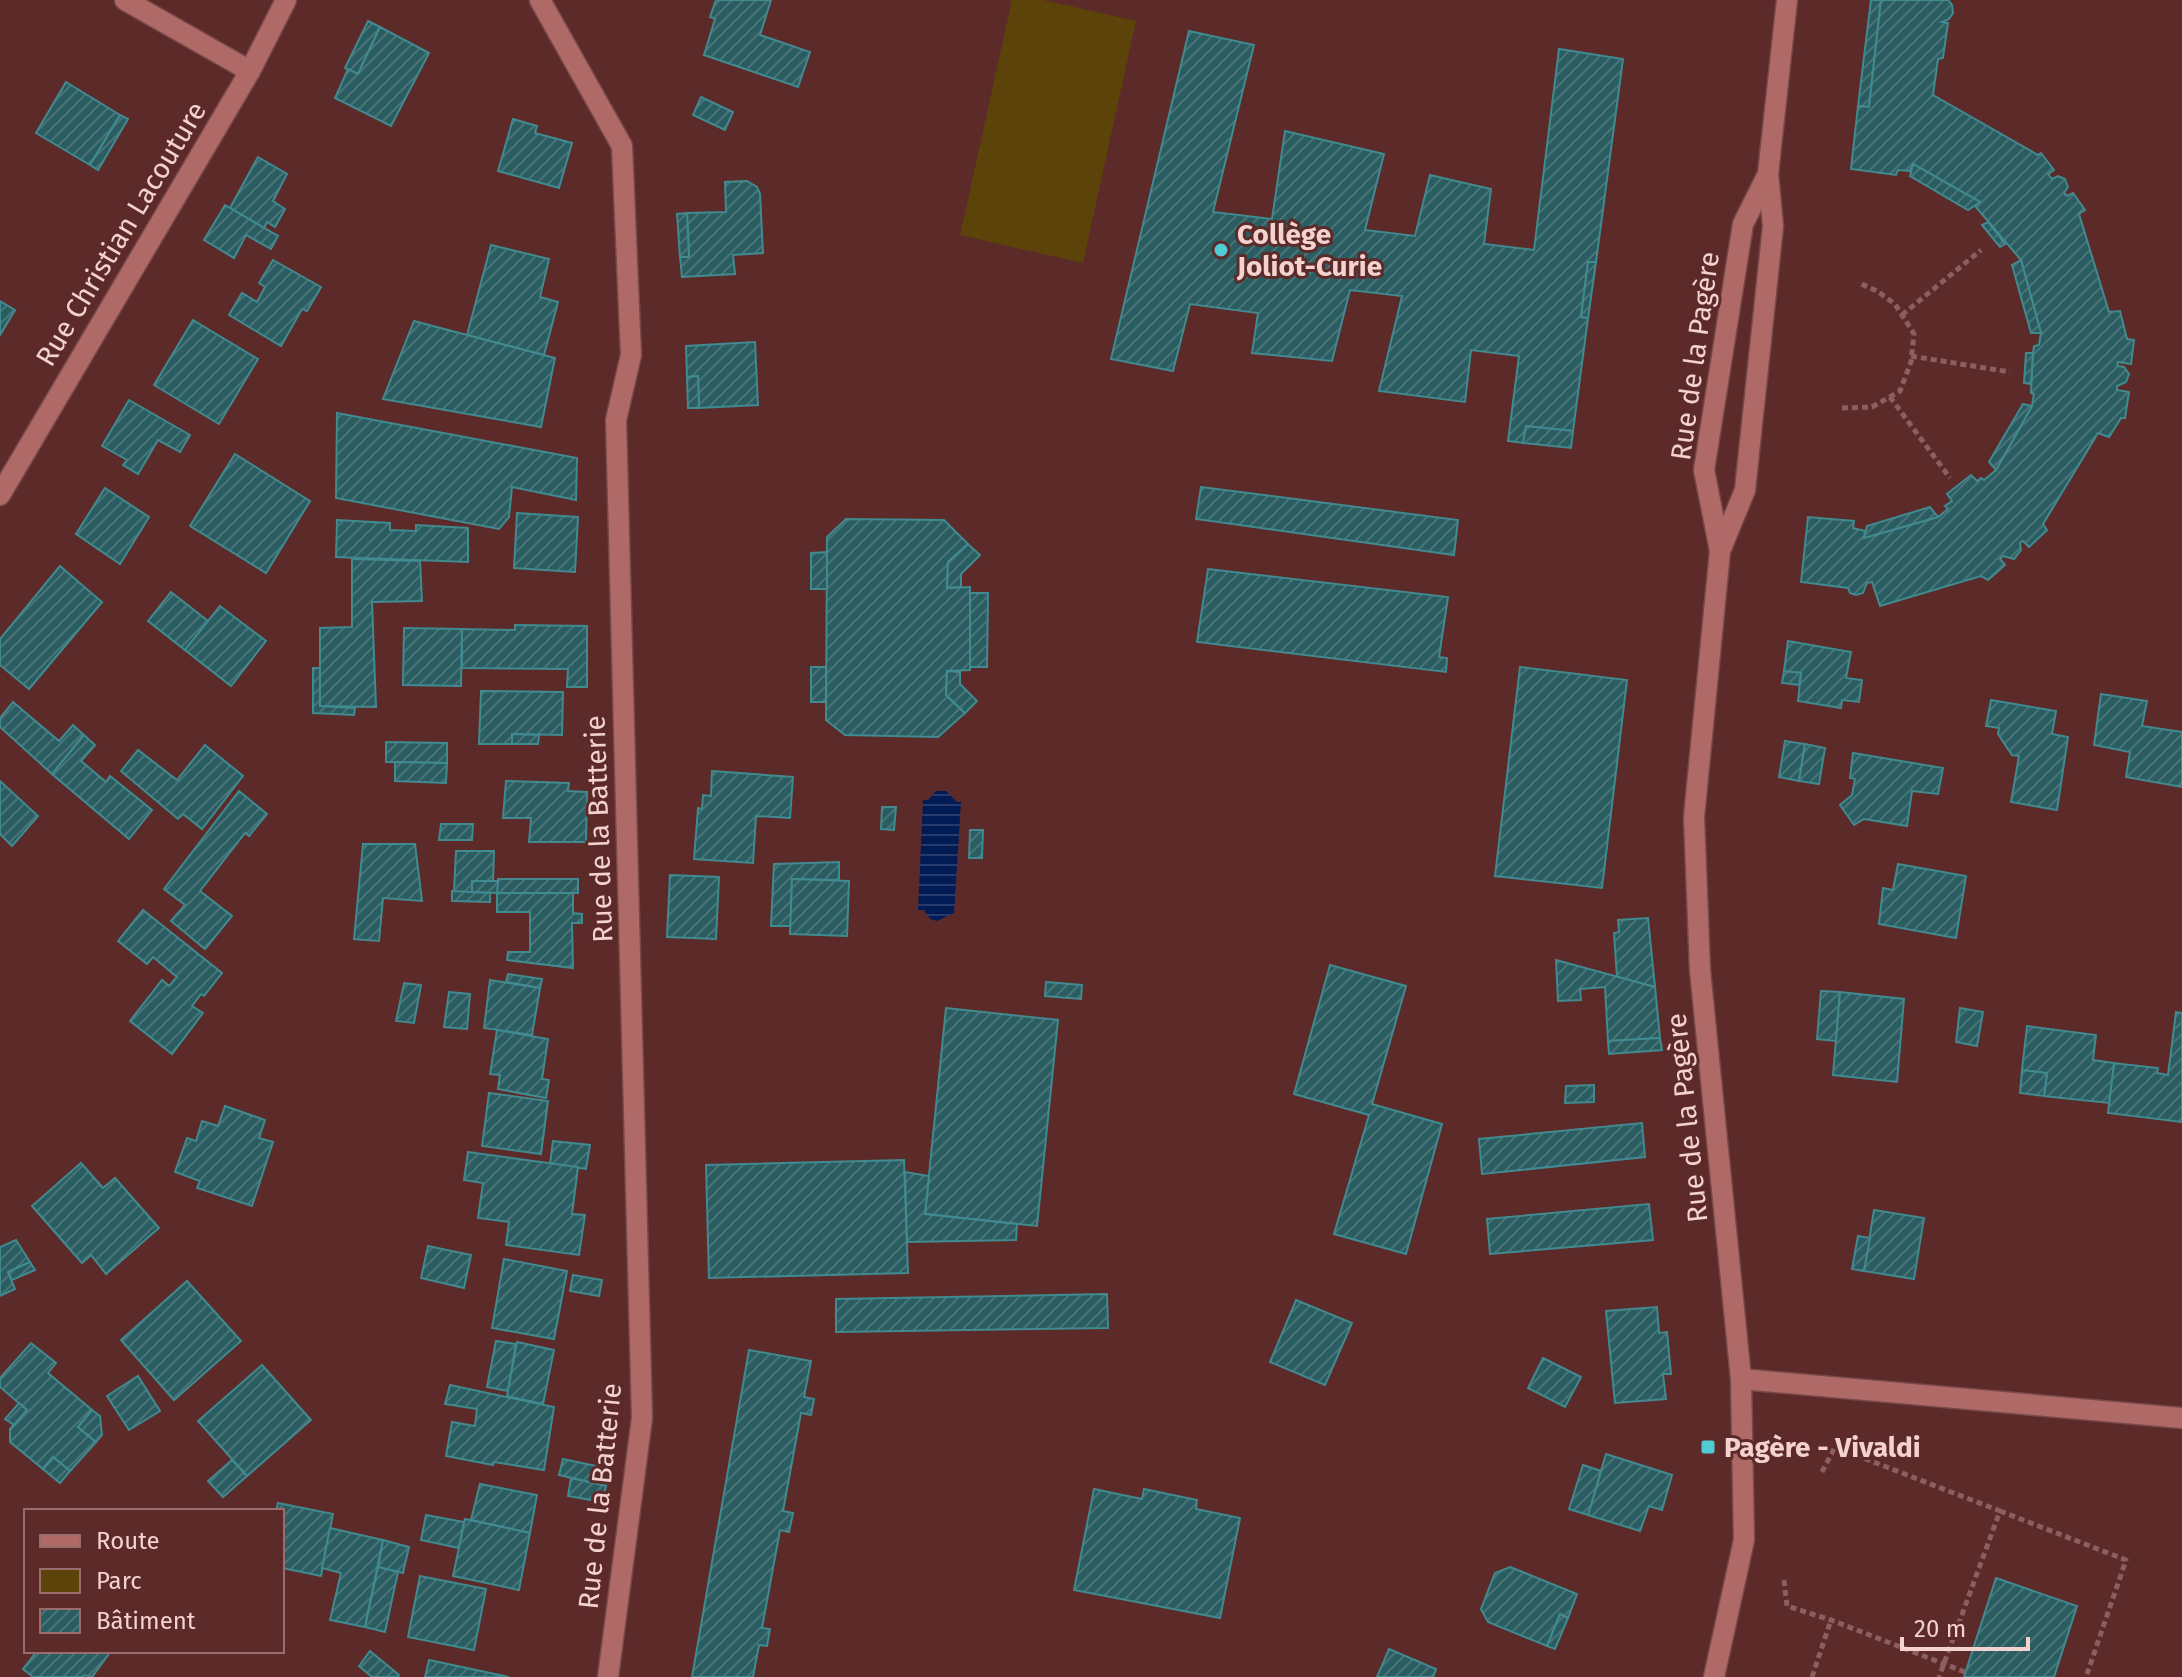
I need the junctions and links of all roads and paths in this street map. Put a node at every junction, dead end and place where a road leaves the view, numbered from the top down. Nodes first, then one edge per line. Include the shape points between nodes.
1 (125, 0) edge
2 (286, 0) edge
3 (540, 0) edge
4 (1787, 0) edge
5 (250, 71) junction
6 (1768, 174) junction
7 (1981, 250) dead end
8 (1859, 283) dead end
9 (1902, 315) junction
10 (1911, 356) junction
11 (2010, 372) dead end
12 (1890, 397) junction
13 (1842, 408) dead end
14 (1950, 478) dead end
15 (0, 495) edge
16 (1720, 551) junction
17 (1741, 1379) junction
18 (2182, 1418) edge
19 (1822, 1472) dead end
20 (2000, 1511) junction
21 (1784, 1580) dead end
22 (1831, 1620) junction
23 (1943, 1664) junction
24 (1965, 1672) dead end
25 (608, 1677) edge
26 (1714, 1677) edge
27 (1812, 1677) edge
28 (1939, 1677) edge
29 (2086, 1677) edge

1 - 5 street
2 - 5 street, Rue Christian Lacouture
3 - 25 street, Rue de la Batterie via 622,146 631,355 616,420 642,1418
4 - 6 street, Rue de la Pagère
5 - 15 street, Rue Christian Lacouture
6 - 16 street, Rue de la Pagère via 1773,226 1745,490
6 - 16 street, Rue de la Pagère via 1743,224 1704,470
7 - 9 path
8 - 9 path via 1895,304
9 - 10 path via 1914,334
10 - 11 path
10 - 12 path via 1900,391
12 - 13 path via 1872,407
12 - 14 path
16 - 17 street, Rue de la Pagère via 1694,817 1695,866 1700,970
17 - 18 street
17 - 26 street, Rue de la Pagère via 1744,1540
19 - 20 path via 1835,1447
20 - 23 path
20 - 29 path via 2126,1560
21 - 22 path via 1787,1606
22 - 23 path
22 - 27 path
23 - 24 path
23 - 28 path

